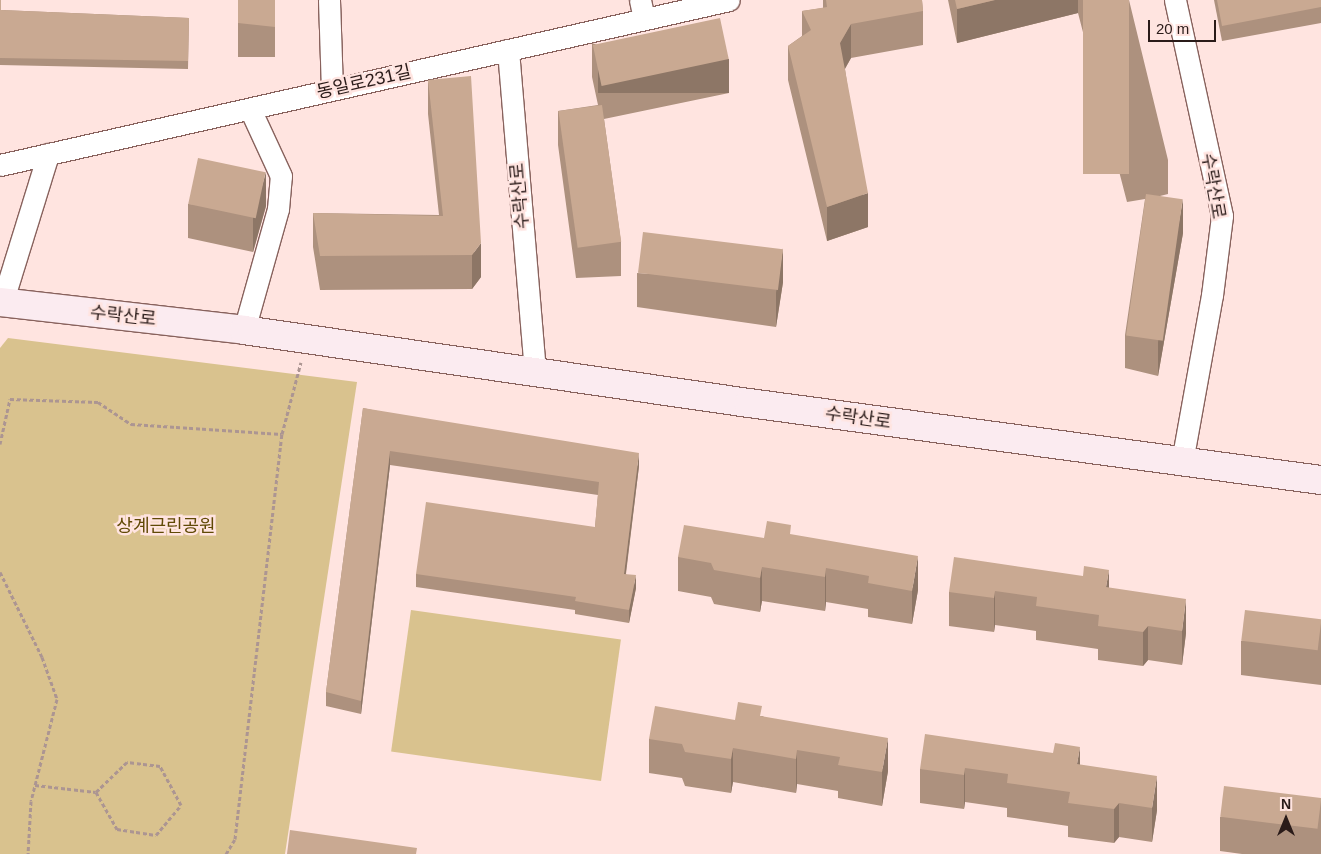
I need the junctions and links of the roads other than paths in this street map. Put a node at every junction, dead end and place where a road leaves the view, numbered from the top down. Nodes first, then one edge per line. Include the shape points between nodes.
1 (329, 0) edge
2 (729, 0) edge
3 (1175, 0) edge
4 (642, 9) edge
5 (508, 50) junction
6 (332, 89) junction
7 (250, 109) junction
8 (48, 154) junction
9 (0, 165) edge
10 (1, 302) edge
11 (244, 330) junction
12 (535, 372) junction
13 (1182, 462) junction
14 (1321, 480) edge

1 - 6 street
2 - 4 street, 동일로231길
3 - 13 street, 수락산로 via 1222,216 1212,296
4 - 5 street, 동일로231길
5 - 6 street, 동일로231길
5 - 12 street, 수락산로
6 - 7 street, 동일로231길
7 - 8 street, 동일로231길
7 - 11 street via 281,176 278,209
8 - 9 street, 동일로231길
8 - 10 street, 수락산로
10 - 11 street, 수락산로
11 - 12 street, 수락산로
12 - 13 street, 수락산로
13 - 14 street, 수락산로

